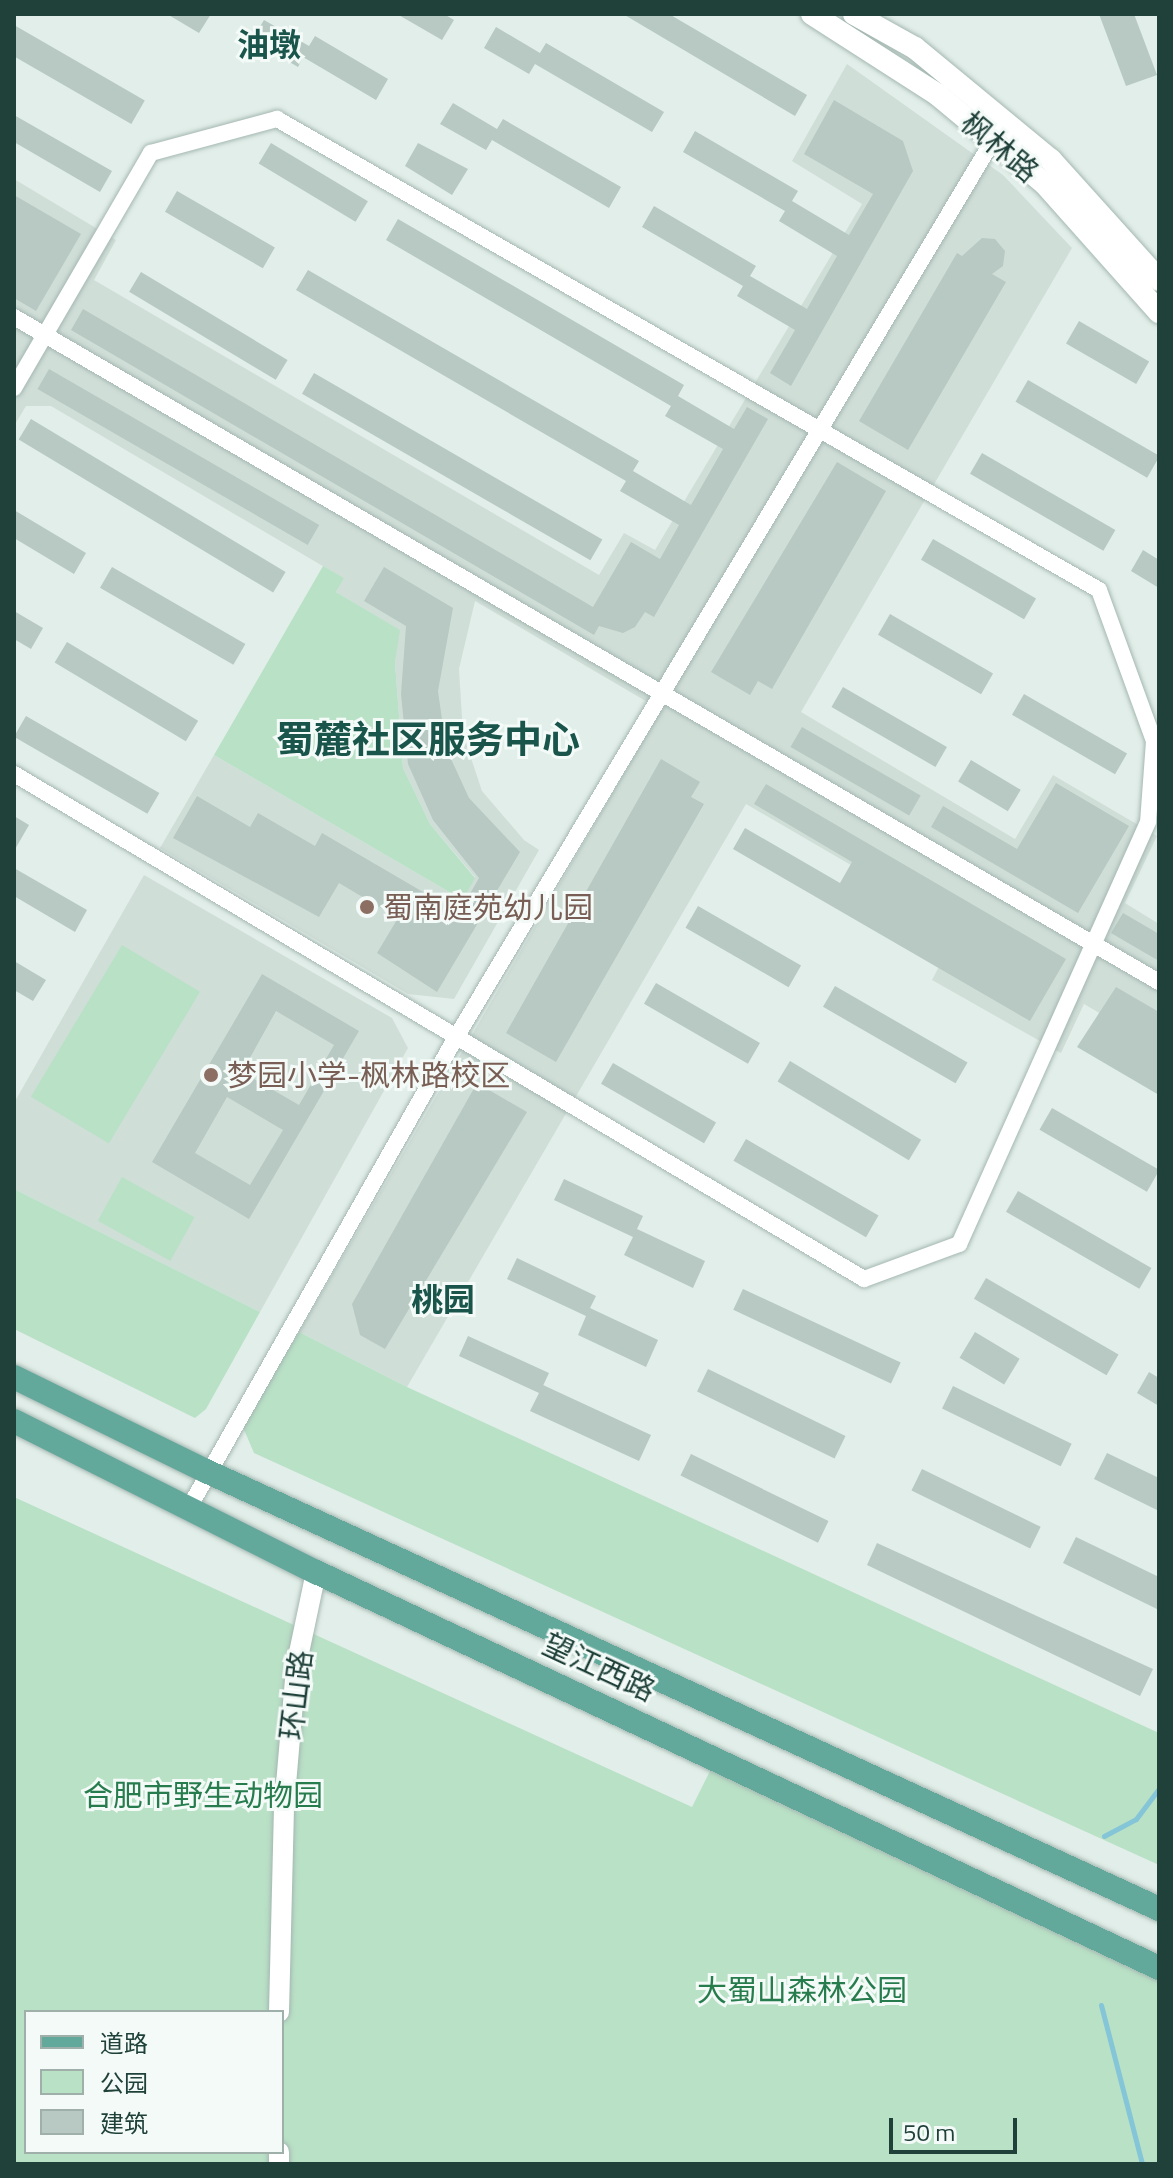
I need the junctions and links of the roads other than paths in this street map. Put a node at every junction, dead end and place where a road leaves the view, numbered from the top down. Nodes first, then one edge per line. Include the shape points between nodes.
1 (812, 14) edge
2 (854, 14) edge
3 (999, 131) junction
4 (1159, 280) edge
5 (1159, 312) edge
6 (14, 317) edge
7 (43, 334) junction
8 (14, 388) edge
9 (820, 428) junction
10 (659, 695) junction
11 (14, 774) edge
12 (1096, 946) junction
13 (1159, 982) edge
14 (456, 1037) junction
15 (14, 1377) edge
16 (14, 1421) edge
17 (206, 1471) junction
18 (190, 1506) junction
19 (316, 1572) junction
20 (1159, 1909) edge
21 (1159, 1968) edge
22 (279, 2010) edge

1 - 3 main road, 枫林路
2 - 3 main road, 枫林路 via 915,48
3 - 4 main road, 枫林路 via 1051,160
3 - 5 main road, 枫林路
3 - 9 street
6 - 7 street
7 - 8 street
7 - 9 street via 151,153 277,119
7 - 10 street
9 - 10 street
9 - 12 street via 1099,590 1154,741 1148,822
10 - 12 street
10 - 14 street
11 - 14 street
12 - 13 street
12 - 14 street via 959,1244 864,1279
14 - 17 street
15 - 17 main road, 望江西路
16 - 18 main road, 望江西路
17 - 18 street
17 - 20 main road, 望江西路
18 - 19 main road, 望江西路
19 - 21 main road, 望江西路
19 - 22 street, 环山路 via 296,1667 284,1808

